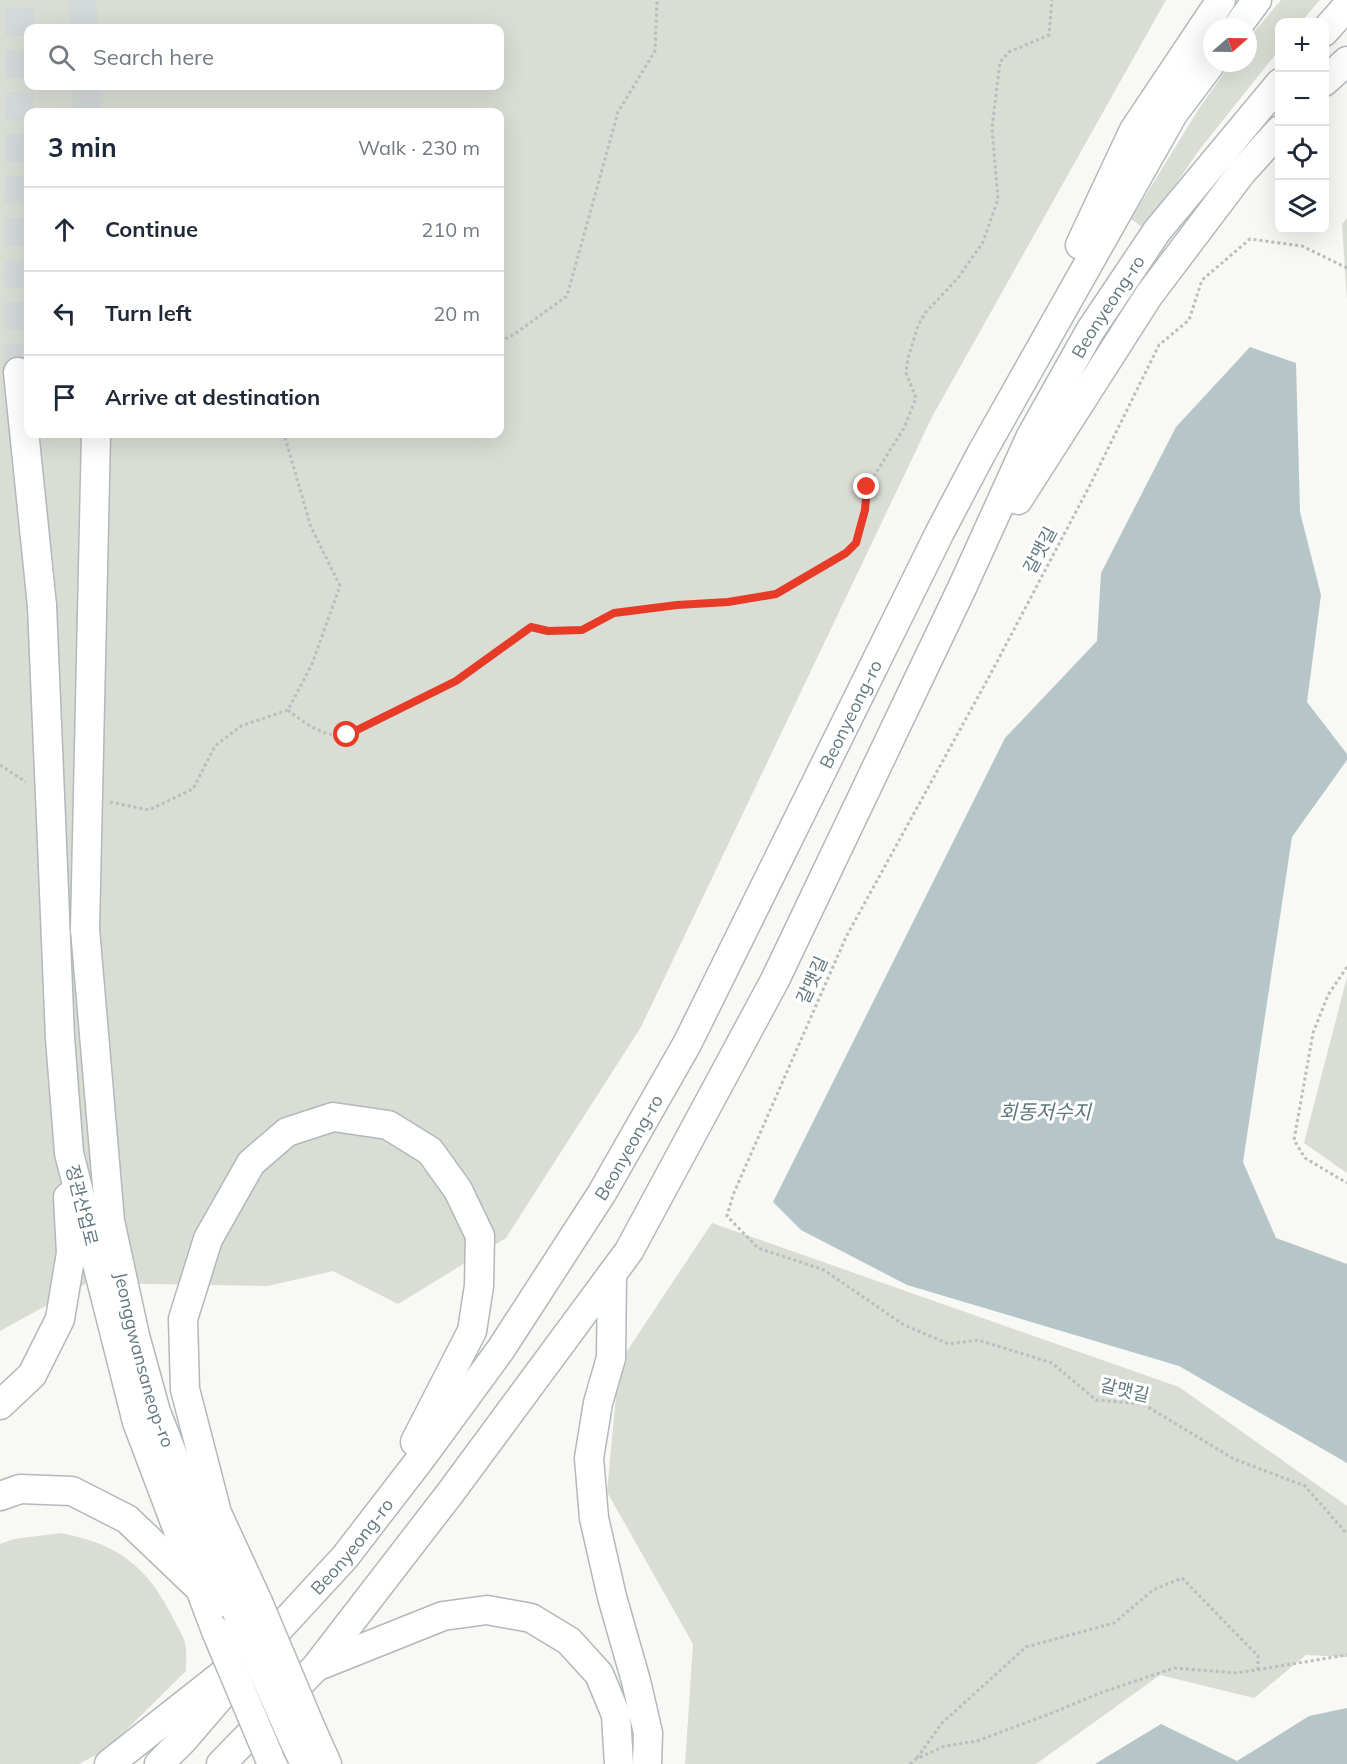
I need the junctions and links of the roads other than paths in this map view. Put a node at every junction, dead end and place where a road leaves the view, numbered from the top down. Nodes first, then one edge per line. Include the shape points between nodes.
1 (1221, 0) edge
2 (1257, 0) edge
3 (1347, 6) edge
4 (1244, 18) edge
5 (1329, 26) edge
6 (1347, 61) edge
7 (1204, 72) edge
8 (1329, 77) edge
9 (1275, 89) edge
10 (1275, 136) edge
11 (18, 372) tunnel mouth
12 (24, 430) edge
13 (25, 438) edge
14 (96, 438) edge
15 (981, 454) junction
16 (962, 588) junction
17 (69, 1153) junction
18 (612, 1274) junction
19 (125, 1290) junction
20 (0, 1405) edge
21 (0, 1496) edge
22 (217, 1513) junction
23 (379, 1513) junction
24 (202, 1591) junction
25 (247, 1606) junction
26 (274, 1634) junction
27 (316, 1666) junction
28 (303, 1744) edge
29 (109, 1764) edge
30 (159, 1764) edge
31 (221, 1764) edge
32 (272, 1764) edge
33 (327, 1764) edge
34 (619, 1764) edge
35 (647, 1764) edge

1 - 15 highway, Beonyeong-ro via 1134,130
2 - 4 highway
3 - 5 highway
6 - 8 highway
7 - 15 highway, Beonyeong-ro via 1173,114
9 - 16 highway, Beonyeong-ro via 1157,231 1090,331 1031,436
10 - 16 highway, Beonyeong-ro via 1242,172 1149,295
11 - 12 highway, 정관산업로, bridge
13 - 17 highway, 정관산업로, bridge via 42,606 60,1038
14 - 19 highway, Jeonggwansaneop-ro, bridge via 85,929 111,1221
15 - 23 highway, Beonyeong-ro via 675,1064 602,1193 501,1349
16 - 18 highway, Beonyeong-ro via 775,980 629,1251
17 - 20 highway via 71,1253 60,1319 32,1375
17 - 24 highway, 정관산업로 via 137,1422
18 - 27 highway, Beonyeong-ro
18 - 35 highway via 611,1358 598,1403 589,1458 597,1529 648,1733
19 - 22 highway
19 - 25 highway, Jeonggwansaneop-ro via 156,1412 190,1502
21 - 24 highway via 20,1489 72,1491 127,1520
22 - 23 highway via 185,1389 183,1318 208,1239 250,1163 287,1132 333,1117 388,1125 430,1150 459,1190 480,1236 472,1331
22 - 25 highway
23 - 26 highway, Beonyeong-ro via 345,1557
24 - 32 highway, 정관산업로, bridge
25 - 28 highway, bridge
26 - 29 highway
26 - 30 highway, Beonyeong-ro
27 - 31 highway, Beonyeong-ro
27 - 34 highway via 443,1616 487,1610 531,1618 570,1641 599,1674 616,1715
28 - 33 highway

